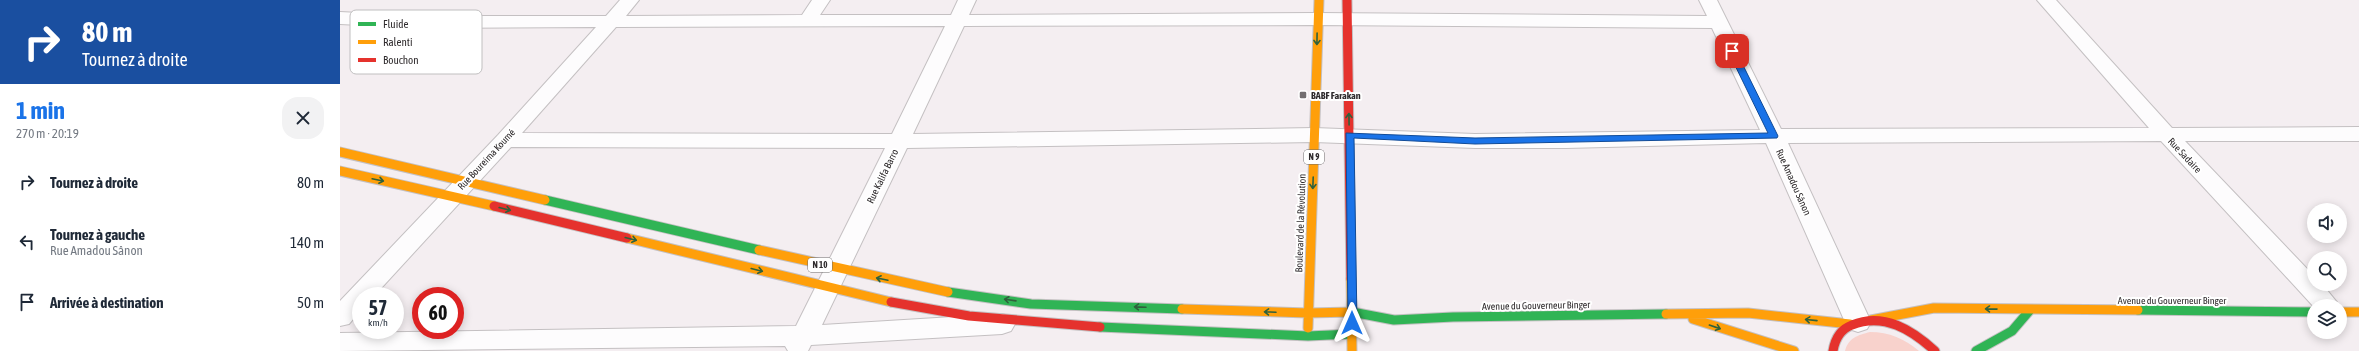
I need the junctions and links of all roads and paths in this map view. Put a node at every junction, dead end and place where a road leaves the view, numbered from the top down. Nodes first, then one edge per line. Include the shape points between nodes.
1 (630, 0) edge
2 (821, 0) edge
3 (1319, 0) edge
4 (1347, 0) edge
5 (1708, 0) edge
6 (2046, 0) edge
7 (963, 9) edge
8 (340, 18) edge
9 (350, 18) edge
10 (1317, 19) junction
11 (1347, 19) junction
12 (808, 20) junction
13 (482, 22) edge
14 (609, 22) junction
15 (1718, 22) junction
16 (2359, 134) edge
17 (1314, 135) junction
18 (1349, 135) junction
19 (2167, 135) junction
20 (1774, 136) junction
21 (505, 140) junction
22 (899, 141) junction
23 (340, 152) edge
24 (340, 171) edge
25 (459, 188) junction
26 (833, 278) junction
27 (2321, 299) edge
28 (2030, 310) junction
29 (1352, 312) junction
30 (2307, 312) edge
31 (2347, 312) edge
32 (2359, 312) edge
33 (1308, 313) junction
34 (1679, 313) junction
35 (340, 317) edge
36 (1394, 320) junction
37 (1860, 322) junction
38 (1023, 323) junction
39 (1373, 327) dead end
40 (1355, 333) junction
41 (1307, 339) junction
42 (340, 343) edge
43 (799, 343) edge
44 (1352, 351) edge
45 (1794, 351) edge
46 (1833, 351) edge
47 (1935, 351) edge
48 (1976, 351) edge

1 - 14 street, Rue Boureima Koumé
2 - 12 street
3 - 10 main road, Boulevard de la Révolution / N 9
4 - 11 main road
5 - 15 street, Rue Amadou Sânon
6 - 19 street, Rue Sadaire
7 - 10 street
7 - 12 street
7 - 22 street, Rue Kalifa Barro
8 - 9 street
10 - 11 street
10 -> 17 main road, Boulevard de la Révolution / N 9
11 - 15 street
18 -> 11 main road
12 - 14 street
13 - 14 street
14 - 21 street, Rue Boureima Koumé
15 - 20 street, Rue Amadou Sânon
16 - 19 street
17 - 18 street
17 - 22 street
17 -> 33 main road, Boulevard de la Révolution / N 9
18 - 20 street via 1475,141
18 - 29 main road
19 - 20 street
19 - 27 street, Rue Sadaire
20 - 37 street, Rue Amadou Sânon
21 - 22 street
21 - 25 street, Rue Boureima Koumé
22 - 26 street, Rue Kalifa Barro
23 - 25 main road, N 10
24 -> 25 main road, N 10
25 -> 26 main road, N 10
25 - 26 main road, N 10
25 - 35 street, Rue Boureima Koumé
33 -> 26 main road, N 10 via 1031,304
26 - 38 main road, N 10 via 918,309
26 - 43 street, Rue Kalifa Barro
28 - 30 main road, Avenue du Gouverneur Binger / N 10
28 -> 37 main road, Avenue du Gouverneur Binger / N 10 via 1934,308
28 - 48 main road via 2012,332
29 - 33 main road, N 10
29 - 36 main road, Avenue du Gouverneur Binger / N 10
29 - 40 main road
31 - 32 main road
33 - 41 main road, Boulevard de la Révolution / N 9
34 - 36 main road, Avenue du Gouverneur Binger / N 10
37 -> 34 main road, Avenue du Gouverneur Binger / N 10 via 1748,313
34 -> 45 main road, Avenue du Gouverneur Binger / N 10 via 1733,333
36 - 39 main road, Avenue du Gouverneur Binger / N 10
37 - 46 main road via 1833,341
37 - 47 main road via 1884,321 1908,330 1919,336
38 - 41 main road, N 10
38 - 43 street
40 - 41 main road, N 10
40 - 44 main road
42 - 43 street

